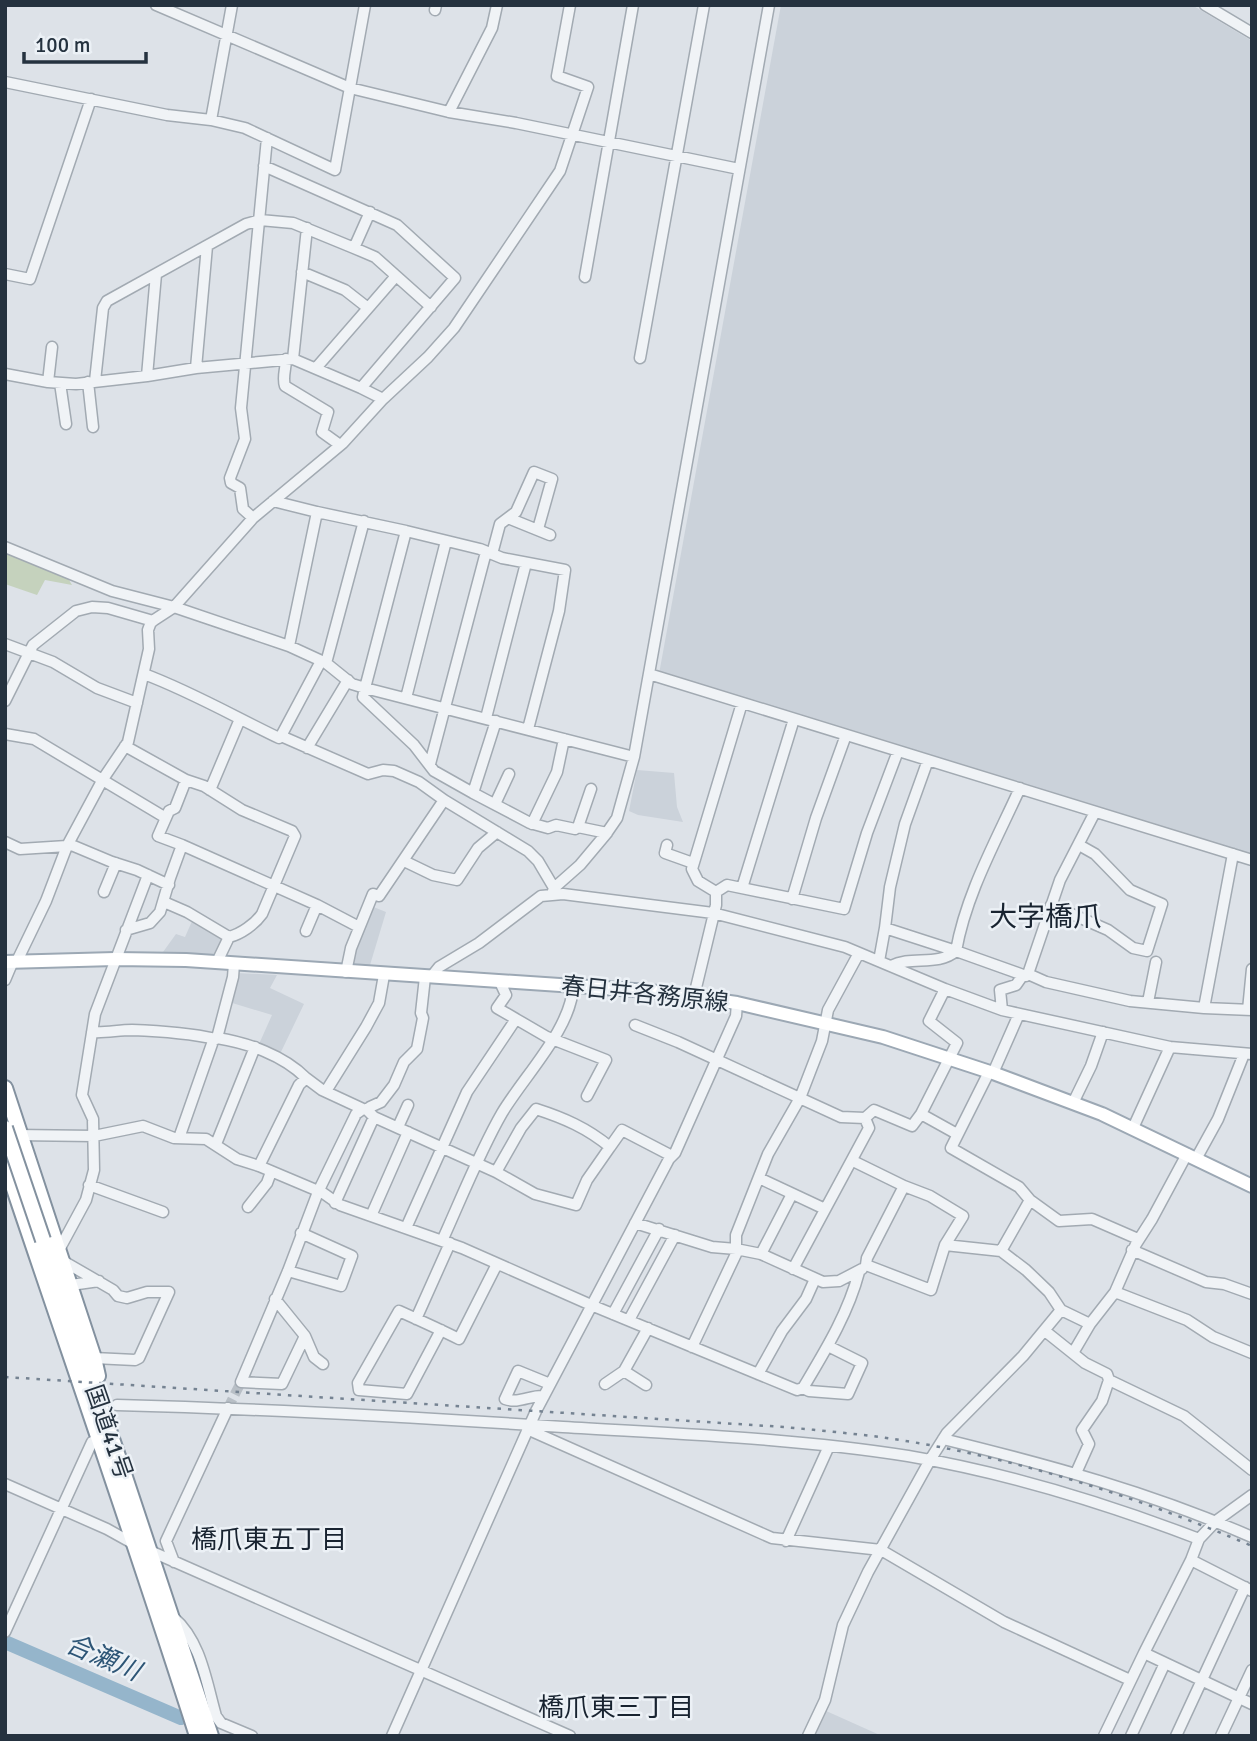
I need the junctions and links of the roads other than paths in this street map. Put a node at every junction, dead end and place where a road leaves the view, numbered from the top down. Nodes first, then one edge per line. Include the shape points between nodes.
1 (156, 5) edge
2 (232, 5) edge
3 (365, 5) edge
4 (497, 5) edge
5 (570, 5) edge
6 (633, 5) edge
7 (704, 5) edge
8 (769, 5) edge
9 (1205, 5) edge
10 (1252, 33) edge
11 (226, 35) junction
12 (5, 82) edge
13 (349, 88) junction
14 (90, 99) junction
15 (449, 112) junction
16 (211, 120) junction
17 (572, 134) junction
18 (267, 138) junction
19 (610, 143) junction
20 (676, 156) junction
21 (264, 166) junction
22 (739, 169) junction
23 (370, 212) junction
24 (260, 220) junction
25 (307, 228) junction
26 (207, 246) junction
27 (354, 248) junction
28 (302, 272) junction
29 (5, 274) edge
30 (156, 274) junction
31 (396, 276) junction
32 (585, 276) dead end
33 (431, 307) junction
34 (368, 308) junction
35 (52, 347) dead end
36 (640, 358) dead end
37 (289, 359) junction
38 (246, 363) junction
39 (196, 368) junction
40 (316, 368) junction
41 (5, 374) edge
42 (146, 376) junction
43 (48, 382) junction
44 (91, 382) junction
45 (61, 383) junction
46 (361, 388) junction
47 (383, 399) junction
48 (66, 424) dead end
49 (93, 428) dead end
50 (340, 445) junction
51 (273, 501) junction
52 (317, 512) junction
53 (508, 518) junction
54 (253, 519) junction
55 (364, 521) junction
56 (538, 529) junction
57 (406, 531) junction
58 (550, 535) dead end
59 (446, 541) junction
60 (5, 547) edge
61 (489, 553) junction
62 (526, 563) junction
63 (174, 607) junction
64 (153, 621) junction
65 (5, 644) edge
66 (289, 646) junction
67 (30, 653) junction
68 (323, 662) junction
69 (144, 674) junction
70 (649, 674) junction
71 (348, 680) junction
72 (365, 688) junction
73 (405, 698) junction
74 (5, 701) edge
75 (137, 703) junction
76 (742, 703) junction
77 (446, 708) junction
78 (240, 719) junction
79 (794, 719) junction
80 (491, 720) junction
81 (528, 729) junction
82 (5, 734) edge
83 (846, 735) junction
84 (281, 736) junction
85 (564, 739) junction
86 (125, 746) junction
87 (307, 748) junction
88 (898, 751) junction
89 (634, 757) junction
90 (928, 760) junction
91 (430, 764) junction
92 (509, 774) dead end
93 (103, 779) junction
94 (187, 780) junction
95 (1020, 788) junction
96 (592, 789) dead end
97 (210, 790) junction
98 (473, 793) junction
99 (444, 800) junction
100 (495, 804) junction
101 (1095, 812) junction
102 (166, 818) junction
103 (532, 824) junction
104 (578, 827) junction
105 (497, 832) junction
106 (607, 833) junction
107 (5, 842) edge
108 (68, 845) junction
109 (183, 845) junction
110 (667, 845) dead end
111 (1079, 845) junction
112 (1233, 854) junction
113 (1252, 860) edge
114 (404, 861) junction
115 (116, 863) junction
116 (693, 863) junction
117 (148, 875) junction
118 (169, 885) junction
119 (274, 886) junction
120 (742, 888) junction
121 (553, 891) junction
122 (104, 892) dead end
123 (716, 892) junction
124 (792, 899) junction
125 (164, 902) junction
126 (317, 905) junction
127 (1051, 905) junction
128 (713, 913) junction
129 (359, 928) junction
130 (885, 928) junction
131 (126, 930) junction
132 (306, 931) dead end
133 (229, 937) junction
134 (956, 951) junction
135 (859, 953) junction
136 (115, 959) junction
137 (12, 961) edge
138 (879, 961) junction
139 (218, 962) junction
140 (1156, 962) dead end
141 (234, 964) junction
142 (891, 966) junction
143 (1252, 969) edge
144 (346, 972) junction
145 (1026, 974) junction
146 (384, 975) junction
147 (428, 977) junction
148 (5, 980) edge
149 (499, 982) junction
150 (573, 986) junction
151 (945, 989) junction
152 (694, 996) junction
153 (1148, 1002) junction
154 (737, 1003) junction
155 (1203, 1008) junction
156 (1002, 1010) junction
157 (1250, 1010) edge
158 (1019, 1014) junction
159 (516, 1019) junction
160 (826, 1022) junction
161 (635, 1025) dead end
162 (92, 1032) junction
163 (1102, 1032) junction
164 (216, 1038) junction
165 (552, 1039) junction
166 (1170, 1047) junction
167 (255, 1048) junction
168 (1248, 1054) edge
169 (950, 1059) junction
170 (715, 1060) junction
171 (991, 1072) junction
172 (306, 1078) junction
173 (5, 1088) edge
174 (326, 1091) junction
175 (587, 1096) dead end
176 (800, 1098) junction
177 (1073, 1103) junction
178 (408, 1105) dead end
179 (368, 1112) junction
180 (921, 1114) junction
181 (864, 1118) junction
182 (398, 1127) junction
183 (5, 1128) edge
184 (1133, 1128) junction
185 (408, 1132) junction
186 (5, 1134) edge
187 (957, 1134) junction
188 (21, 1135) junction
189 (94, 1136) junction
190 (179, 1138) junction
191 (216, 1144) junction
192 (441, 1147) junction
193 (610, 1147) junction
194 (672, 1156) junction
195 (1192, 1157) junction
196 (853, 1161) junction
197 (5, 1162) edge
198 (478, 1164) junction
199 (259, 1166) junction
200 (271, 1172) junction
201 (496, 1172) junction
202 (759, 1178) junction
203 (89, 1185) junction
204 (904, 1186) junction
205 (1252, 1186) edge
206 (5, 1187) edge
207 (318, 1192) junction
208 (792, 1194) junction
209 (1030, 1200) junction
210 (335, 1203) junction
211 (248, 1207) dead end
212 (825, 1209) junction
213 (163, 1212) dead end
214 (371, 1216) junction
215 (635, 1223) junction
216 (406, 1228) junction
217 (659, 1229) junction
218 (301, 1233) junction
219 (675, 1235) junction
220 (1138, 1239) junction
221 (446, 1242) junction
222 (38, 1243) junction
223 (945, 1245) junction
224 (736, 1249) junction
225 (1132, 1250) junction
226 (1001, 1251) junction
227 (761, 1254) junction
228 (61, 1255) junction
229 (497, 1264) junction
230 (862, 1268) junction
231 (793, 1269) junction
232 (288, 1271) junction
233 (815, 1279) junction
234 (99, 1281) junction
235 (71, 1285) junction
236 (1115, 1292) junction
237 (1252, 1294) edge
238 (275, 1299) junction
239 (591, 1305) junction
240 (1061, 1311) junction
241 (613, 1314) junction
242 (416, 1319) junction
243 (629, 1321) junction
244 (1090, 1324) junction
245 (648, 1328) junction
246 (441, 1330) junction
247 (1045, 1331) junction
248 (305, 1336) junction
249 (828, 1346) junction
250 (692, 1347) junction
251 (1073, 1353) junction
252 (1252, 1353) edge
253 (94, 1358) junction
254 (323, 1364) dead end
255 (624, 1371) junction
256 (758, 1374) junction
257 (1109, 1380) junction
258 (550, 1384) junction
259 (605, 1384) dead end
260 (646, 1385) dead end
261 (803, 1388) junction
262 (544, 1396) junction
263 (117, 1405) dead end
264 (228, 1408) junction
265 (528, 1427) junction
266 (943, 1439) junction
267 (92, 1442) junction
268 (829, 1446) junction
269 (930, 1460) junction
270 (112, 1461) junction
271 (1252, 1470) edge
272 (1076, 1473) junction
273 (5, 1484) edge
274 (1252, 1495) edge
275 (61, 1508) junction
276 (1216, 1521) junction
277 (1252, 1537) edge
278 (1199, 1539) junction
279 (786, 1541) junction
280 (142, 1548) junction
281 (880, 1550) junction
282 (1191, 1560) junction
283 (174, 1562) junction
284 (1249, 1589) edge
285 (172, 1616) junction
286 (5, 1632) edge
287 (1144, 1653) junction
288 (1165, 1663) junction
289 (421, 1669) junction
290 (1252, 1670) edge
291 (1130, 1680) junction
292 (1202, 1681) junction
293 (1239, 1698) junction
294 (1252, 1704) edge
295 (1105, 1733) edge
296 (197, 1736) edge
297 (211, 1736) edge
298 (252, 1736) edge
299 (392, 1736) edge
300 (570, 1736) edge
301 (808, 1736) edge
302 (1117, 1736) edge
303 (1131, 1736) edge
304 (1176, 1736) edge
305 (1221, 1736) edge

1 - 11 street
2 - 11 street
3 - 13 street
4 - 15 street via 492,28
5 - 17 street via 557,76 588,87
6 - 19 street
7 - 20 street
8 - 22 street
9 - 10 street
11 - 13 street
11 - 16 street
12 - 14 street
13 - 15 street
13 - 18 street via 335,170
14 - 16 street
14 - 29 street via 30,279
15 - 17 street
16 - 18 street
17 - 19 street
17 - 47 street via 560,171 454,328
18 - 21 street
19 - 20 street
19 - 32 street
20 - 22 street
20 - 36 street
21 - 23 street
21 - 24 street
22 - 70 street
23 - 27 street
23 - 33 street via 397,225 455,278
24 - 25 street via 282,220
24 - 26 street
24 - 38 street
25 - 27 street
25 - 28 street
26 - 30 street
26 - 39 street
27 - 31 street via 375,257
28 - 34 street via 345,290
28 - 37 street
30 - 42 street
30 - 44 street via 111,298 103,308
31 - 33 street
31 - 34 street
33 - 46 street
34 - 40 street
35 - 43 street
37 - 38 street
37 - 40 street
37 - 50 street via 282,380 285,386 328,412 322,432
38 - 39 street
38 - 54 street via 241,408 244,439 230,478 240,488 243,509
39 - 42 street
40 - 46 street
41 - 43 street
42 - 44 street
43 - 45 street
44 - 45 street
44 - 49 street
45 - 48 street
46 - 47 street
47 - 50 street
50 - 51 street
51 - 52 street
51 - 54 street
52 - 55 street
52 - 66 street
53 - 56 street
53 - 56 street via 516,512 534,471 552,479
53 - 61 street via 500,524
54 - 63 street
55 - 57 street
55 - 68 street
56 - 58 street
57 - 59 street
57 - 72 street
59 - 61 street
59 - 73 street
60 - 63 street via 112,591
61 - 62 street
61 - 77 street
62 - 80 street
62 - 81 street via 565,570
63 - 64 street
63 - 66 street
64 - 67 street via 108,608 84,608 33,645
64 - 69 street
65 - 67 street
66 - 68 street
67 - 74 street
67 - 75 street
68 - 71 street
68 - 84 street
69 - 75 street
69 - 78 street
70 - 76 street
70 - 89 street
71 - 72 street
71 - 87 street
72 - 73 street
72 - 91 street via 363,697
73 - 77 street
75 - 86 street
76 - 79 street
76 - 116 street
77 - 80 street
77 - 91 street
78 - 84 street
78 - 97 street
79 - 83 street
79 - 120 street
80 - 81 street
80 - 98 street
81 - 85 street
82 - 93 street via 33,739
83 - 88 street
83 - 124 street
84 - 87 street
85 - 89 street
85 - 103 street via 557,772
86 - 93 street
86 - 94 street
87 - 99 street via 368,774 394,771
88 - 90 street
88 - 124 street via 844,909
89 - 106 street via 624,799
90 - 95 street
90 - 130 street via 905,824
91 - 98 street via 434,771
92 - 100 street
93 - 102 street
93 - 108 street
94 - 97 street
94 - 102 street
95 - 101 street
95 - 134 street via 981,873
96 - 104 street
97 - 119 street via 242,810 292,831 295,836
98 - 100 street
99 - 105 street
99 - 114 street
100 - 103 street
101 - 111 street
101 - 112 street
102 - 109 street via 158,836
103 - 104 street
104 - 106 street
105 - 114 street via 478,848 457,880
105 - 121 street via 534,856
106 - 121 street
107 - 108 street via 20,849
108 - 115 street
108 - 137 street via 46,901
109 - 118 street
109 - 119 street
110 - 116 street via 665,853
111 - 127 street
111 - 127 street via 1095,854 1130,890 1162,904 1147,951
112 - 113 street
112 - 155 street
114 - 129 street via 379,896 373,894
115 - 117 street
115 - 122 street
116 - 123 street via 698,881
117 - 118 street
117 - 131 street
118 - 125 street
119 - 126 street
119 - 133 street via 258,919
120 - 123 street via 727,886
120 - 124 street
121 - 128 street
121 - 147 street
123 - 128 street
125 - 131 street via 150,923
125 - 133 street
126 - 129 street
126 - 132 street
127 - 145 street
128 - 135 street
128 - 152 street
129 - 144 street
130 - 134 street
130 - 138 street
131 - 136 street
133 - 139 street
134 - 142 street via 935,961 901,961
134 - 145 street
135 - 138 street
135 - 160 street
136 - 137 main road, 春日井各務原線
136 - 139 main road, 春日井各務原線
136 - 162 street
137 - 148 street
138 - 142 street
139 - 141 main road, 春日井各務原線
140 - 153 street
141 - 144 main road, 春日井各務原線
141 - 164 street
142 - 151 street
143 - 157 street
144 - 146 main road, 春日井各務原線
145 - 153 street via 1058,985
145 - 156 street via 1016,985 999,992
146 - 147 main road, 春日井各務原線
146 - 174 street via 379,1003
147 - 149 main road, 春日井各務原線
147 - 179 street via 417,1049 381,1102
149 - 150 main road, 春日井各務原線
149 - 159 street via 506,995 497,1008
150 - 152 main road, 春日井各務原線
150 - 165 street via 568,1012
151 - 156 street
151 - 169 street via 929,1021 957,1043
152 - 154 main road, 春日井各務原線
153 - 155 street
154 - 160 main road, 春日井各務原線
154 - 170 street via 736,1016
155 - 157 street
156 - 158 street
158 - 163 street
158 - 171 street
159 - 165 street
159 - 192 street via 467,1092
160 - 169 main road, 春日井各務原線
160 - 176 street
161 - 170 street
162 - 164 street via 192,1033
162 - 189 street via 82,1095 92,1114
163 - 166 street
163 - 177 street
164 - 167 street
164 - 190 street
165 - 175 street via 606,1060
165 - 198 street via 502,1114
166 - 168 street
166 - 184 street
167 - 172 street
167 - 191 street
168 - 195 street via 1218,1119
169 - 171 main road, 春日井各務原線
169 - 180 street
170 - 176 street
170 - 194 street
171 - 177 main road, 春日井各務原線
171 - 187 street
172 - 174 street
172 - 199 street
173 - 188 highway
174 - 179 street
176 - 181 street via 841,1118
176 - 202 street
177 - 184 main road, 春日井各務原線
178 - 182 street
179 - 182 street
179 - 207 street via 356,1114
179 - 210 street
180 - 181 street via 912,1126 874,1110
180 - 187 street
181 - 196 street via 869,1128
182 - 185 street
183 - 222 highway, 国道41号, bridge
184 - 195 main road, 春日井各務原線
185 - 192 street
185 - 214 street
186 - 188 street
187 - 209 street via 951,1148 1019,1187
188 - 189 street
188 - 228 highway
189 - 190 street via 142,1126
189 - 203 street
190 - 191 street
191 - 199 street via 237,1159
192 - 198 street
192 - 216 street
193 - 194 street via 622,1130
193 - 201 street via 576,1205 535,1194
193 - 201 street via 573,1121 536,1109
194 - 215 street
195 - 205 main road, 春日井各務原線
195 - 220 street
196 - 204 street
196 - 212 street
197 - 222 highway, 国道41号
198 - 201 street
198 - 221 street
199 - 200 street
200 - 207 street
200 - 211 street
202 - 208 street
202 - 224 street via 736,1235
203 - 213 street
203 - 228 street
204 - 223 street via 963,1216
204 - 230 street
206 - 267 highway
207 - 210 street
207 - 218 street
208 - 212 street
208 - 227 street
209 - 220 street via 1059,1221 1092,1219
209 - 226 street
210 - 214 street
212 - 231 street
214 - 216 street
215 - 217 street
215 - 239 street
216 - 221 street
217 - 219 street
217 - 241 street
218 - 232 street
218 - 232 street via 352,1256 341,1286
219 - 224 street
219 - 243 street
220 - 225 street
221 - 229 street
221 - 242 street
222 - 270 highway, 国道41号
223 - 226 street
223 - 230 street via 931,1290
224 - 227 street
224 - 250 street
225 - 236 street
225 - 237 street via 1206,1282
226 - 240 street via 1049,1292
227 - 231 street
228 - 234 street
228 - 235 highway
229 - 239 street
229 - 246 street via 459,1339
230 - 233 street via 833,1282
230 - 249 street
231 - 233 street
232 - 238 street
233 - 256 street
234 - 235 street
234 - 253 street via 127,1298 169,1292 139,1358
235 - 253 highway
236 - 244 street
236 - 252 street
238 - 248 street
238 - 248 street via 241,1382 282,1384
239 - 241 street
239 - 258 street
240 - 244 street
240 - 247 street
241 - 243 street
242 - 246 street
242 - 246 street via 399,1311 358,1383 359,1390 407,1394
243 - 245 street
244 - 251 street
245 - 250 street
245 - 255 street
247 - 251 street
247 - 266 street
248 - 254 street via 314,1357
249 - 261 street
249 - 261 street via 862,1363 848,1394
250 - 256 street
251 - 257 street via 1107,1374
253 - 270 highway
255 - 259 street
255 - 260 street
256 - 261 street via 797,1390
257 - 271 street via 1184,1416
257 - 272 street via 1102,1401 1082,1430 1089,1444
258 - 262 street
258 - 262 street via 518,1371 505,1399
262 - 265 street
263 - 264 street
264 - 265 street
264 - 283 street via 166,1541
265 - 268 street
265 - 279 street
265 - 289 street
266 - 269 street
266 - 272 street
267 - 270 highway
267 - 275 street
268 - 269 street
268 - 279 street
269 - 278 street via 1102,1503
269 - 281 street
270 - 280 highway, 国道41号
272 - 276 street
273 - 275 street
274 - 276 street
275 - 280 street
275 - 286 street
276 - 277 street
276 - 278 street
278 - 282 street
279 - 281 street
280 - 283 street
280 - 285 highway, 国道41号
280 - 296 highway, 国道41号
281 - 291 street via 1004,1622
281 - 301 street via 843,1625 825,1700
282 - 284 street
282 - 287 street
283 - 289 street
284 - 292 street
285 - 297 highway, 国道41号
285 - 298 street via 191,1635 215,1716
287 - 288 street
287 - 291 street
288 - 292 street
288 - 303 street
289 - 299 street
289 - 300 street
290 - 293 street
291 - 295 street
292 - 293 street
292 - 304 street
293 - 294 street
293 - 305 street
295 - 302 street

